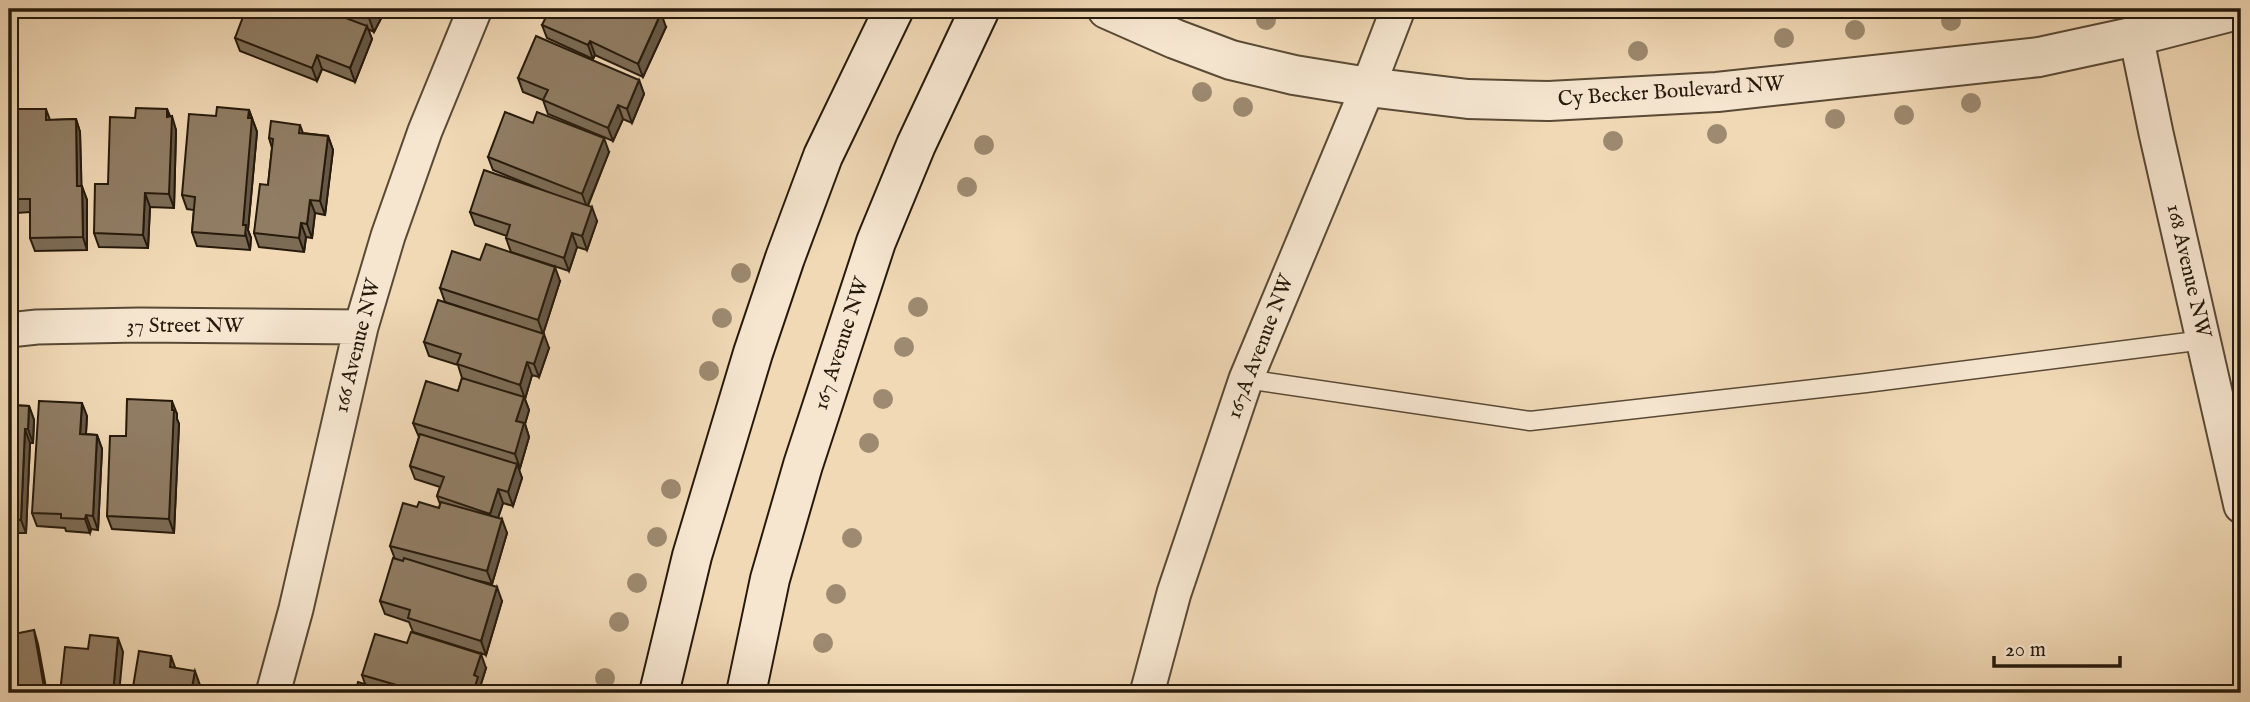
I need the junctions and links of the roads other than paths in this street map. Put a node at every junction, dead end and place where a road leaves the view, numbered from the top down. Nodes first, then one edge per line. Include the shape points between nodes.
1 (475, 9) edge
2 (894, 9) edge
3 (980, 9) edge
4 (1107, 9) edge
5 (1398, 9) edge
6 (2241, 9) edge
7 (2136, 36) junction
8 (1367, 87) junction
9 (361, 327) junction
10 (9, 330) edge
11 (2204, 340) junction
12 (1246, 379) junction
13 (2241, 506) edge
14 (273, 693) edge
15 (659, 693) edge
16 (746, 693) edge
17 (1147, 693) edge

1 - 9 street, 166 Avenue NW via 392,223
2 - 15 main road via 823,156 785,258 692,556
3 - 16 main road, 167 Avenue NW via 876,242 770,579
4 - 8 main road, Cy Becker Boulevard NW via 1231,60
5 - 8 street, 167A Avenue NW
6 - 7 main road, Cy Becker Boulevard NW
7 - 8 main road, Cy Becker Boulevard NW via 2039,57 1717,92 1549,101 1468,99
7 - 11 street, 168 Avenue NW
8 - 12 street, 167A Avenue NW
9 - 10 street, 37 Street NW via 139,325
9 - 14 street, 166 Avenue NW
11 - 12 lane via 1530,421
11 - 13 street, 168 Avenue NW
12 - 17 street, 167A Avenue NW via 1174,593

